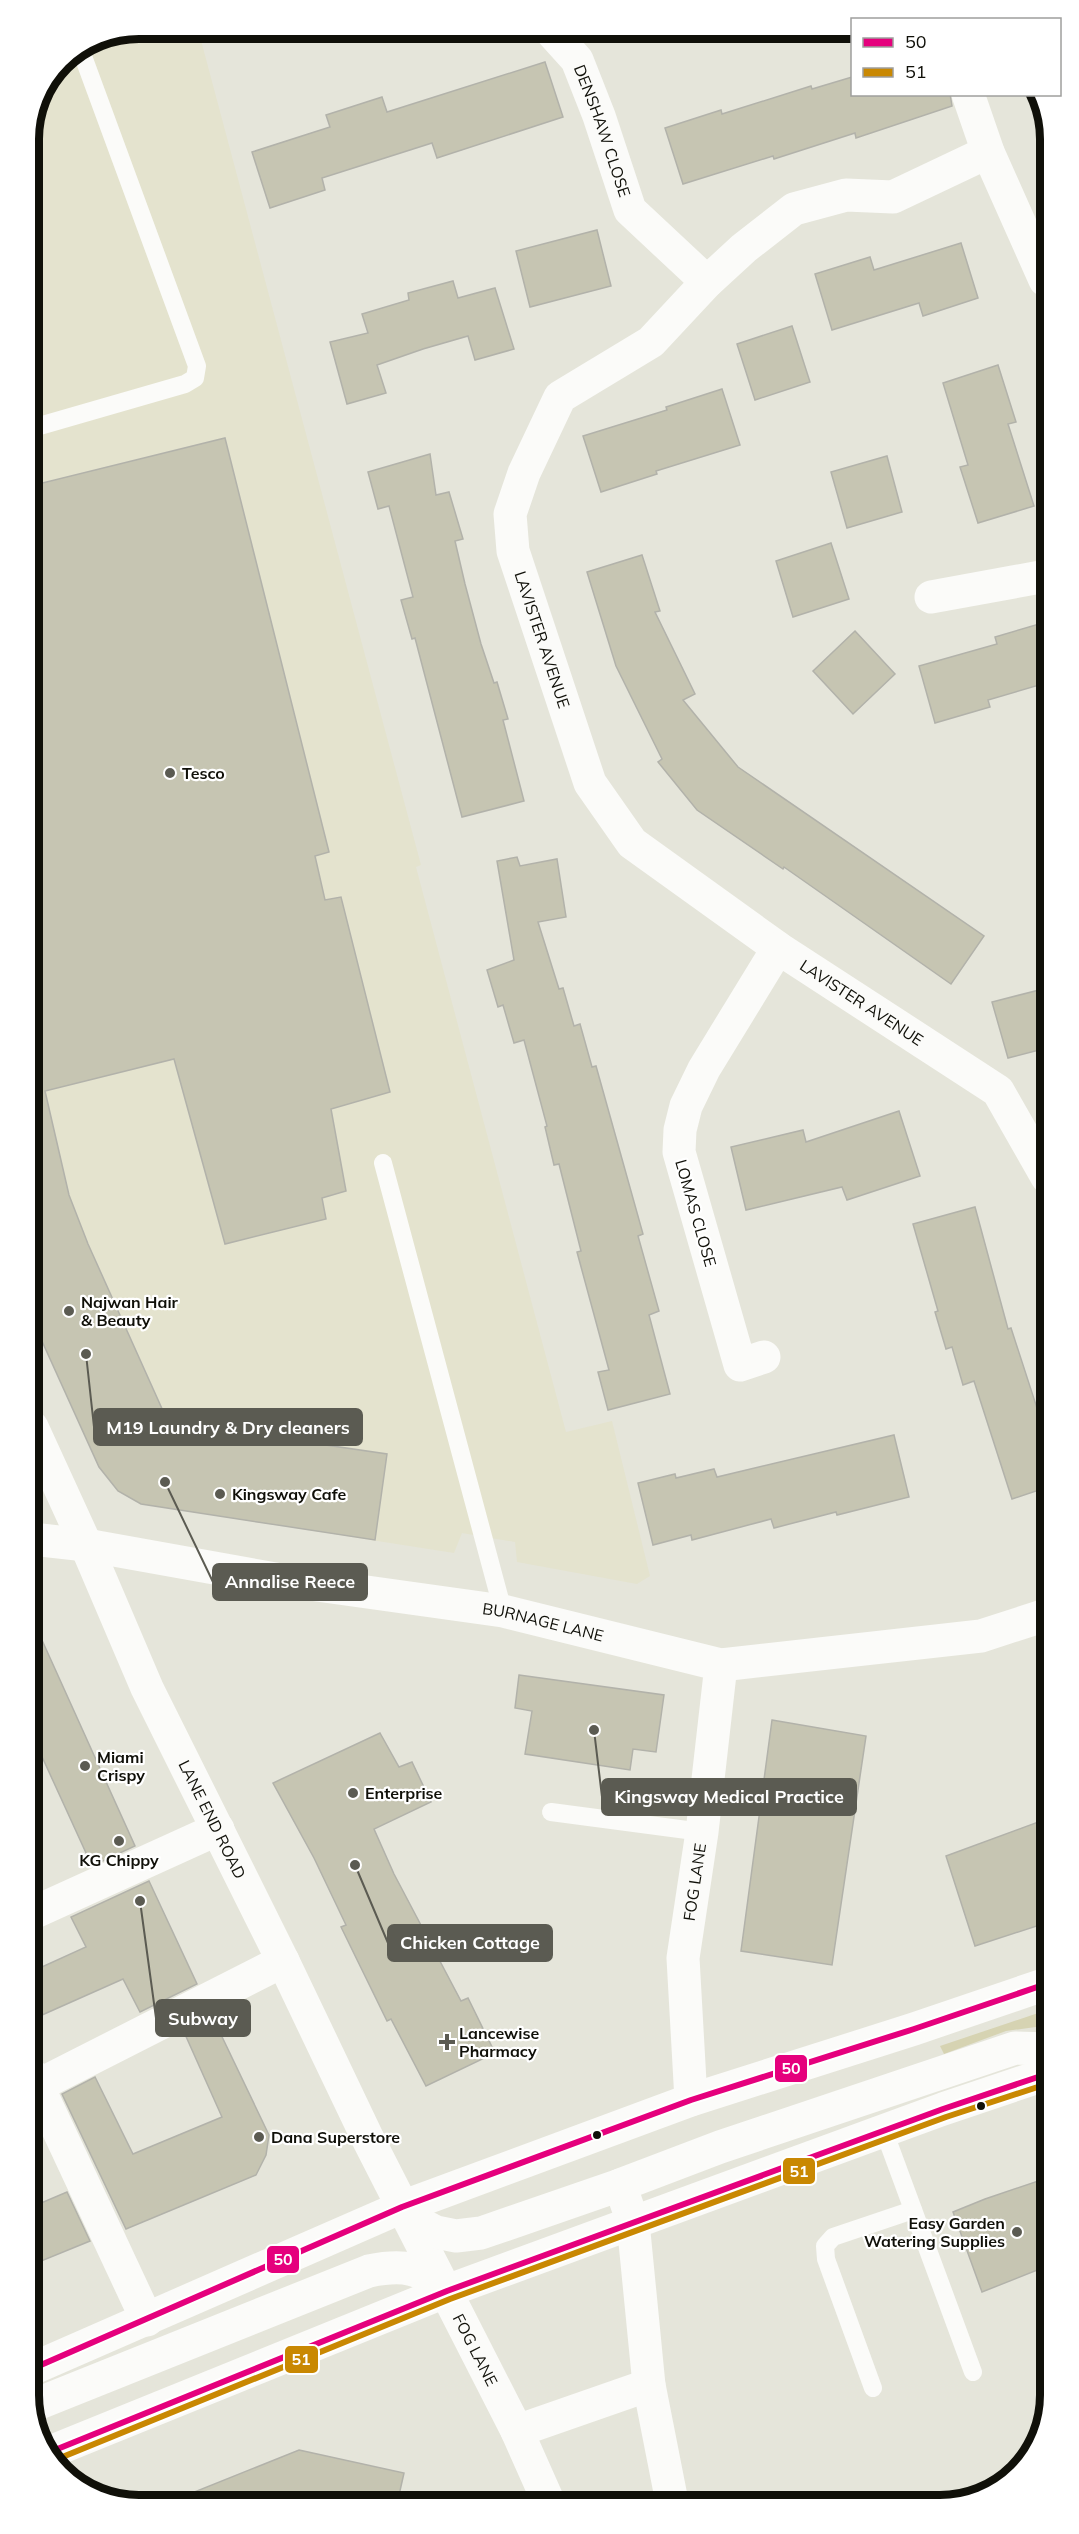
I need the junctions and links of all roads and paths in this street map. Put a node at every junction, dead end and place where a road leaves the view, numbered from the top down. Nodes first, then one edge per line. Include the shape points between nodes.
1 (558, 39) edge
2 (83, 56) edge
3 (969, 96) edge
4 (988, 152) junction
5 (1040, 269) edge
6 (706, 282) junction
7 (39, 426) edge
8 (1040, 577) edge
9 (931, 597) dead end
10 (777, 948) junction
11 (383, 1163) dead end
12 (1040, 1166) edge
13 (764, 1357) dead end
14 (39, 1442) edge
15 (39, 1540) edge
16 (86, 1545) junction
17 (503, 1611) junction
18 (1040, 1617) edge
19 (721, 1665) junction
20 (551, 1812) dead end
21 (218, 1829) junction
22 (702, 1832) junction
23 (39, 1910) edge
24 (283, 1961) junction
25 (1040, 1986) edge
26 (914, 2030) junction
27 (1040, 2049) edge
28 (1040, 2076) edge
29 (931, 2077) junction
30 (39, 2079) edge
31 (39, 2090) edge
32 (692, 2100) junction
33 (884, 2131) junction
34 (620, 2185) junction
35 (402, 2207) junction
36 (913, 2210) junction
37 (633, 2222) junction
38 (447, 2291) junction
39 (147, 2320) junction
40 (39, 2366) edge
41 (973, 2372) dead end
42 (649, 2385) junction
43 (873, 2388) dead end
44 (40, 2402) edge
45 (516, 2431) junction
46 (56, 2450) edge
47 (546, 2495) edge
48 (671, 2495) edge

1 - 6 main road, DENSHAW CLOSE via 577,60 630,210
2 - 7 lane via 197,366 195,378 185,384
3 - 4 main road
4 - 5 main road
4 - 6 main road, LAVISTER AVENUE via 893,197 846,195 794,209
6 - 10 main road, LAVISTER AVENUE via 651,342 560,397 524,473 510,514 513,551 590,783 632,843
8 - 9 main road
10 - 12 main road, LAVISTER AVENUE via 998,1091
10 - 13 main road, LOMAS CLOSE via 686,1106 679,1152 740,1365
11 - 17 lane
14 - 16 main road, LANE END ROAD
15 - 16 main road, BURNAGE LANE
16 - 17 main road, BURNAGE LANE via 281,1580
16 - 21 main road, LANE END ROAD via 139,1671
17 - 19 main road, BURNAGE LANE
18 - 19 main road, BURNAGE LANE via 981,1636
19 - 22 main road, FOG LANE
20 - 22 lane
21 - 23 main road
21 - 24 main road, LANE END ROAD
22 - 32 main road, FOG LANE via 683,1958
24 - 30 main road
24 - 35 main road, LANE END ROAD
25 - 26 main road
26 - 29 main road
26 - 32 main road
27 - 29 main road via 1015,2048
28 - 33 main road
29 - 34 main road via 720,2147
31 - 39 main road
32 - 35 main road
33 - 36 lane
33 - 37 main road
34 - 35 main road via 481,2233 456,2236 417,2222
34 - 37 main road
35 - 38 main road, FOG LANE
35 - 39 main road
36 - 41 lane
36 - 43 lane via 833,2237 825,2246 826,2259
37 - 38 main road
37 - 42 main road
38 - 44 main road via 407,2267 369,2271
38 - 45 main road, FOG LANE
38 - 46 main road
39 - 40 main road
42 - 45 main road
42 - 48 main road
45 - 47 main road, FOG LANE

